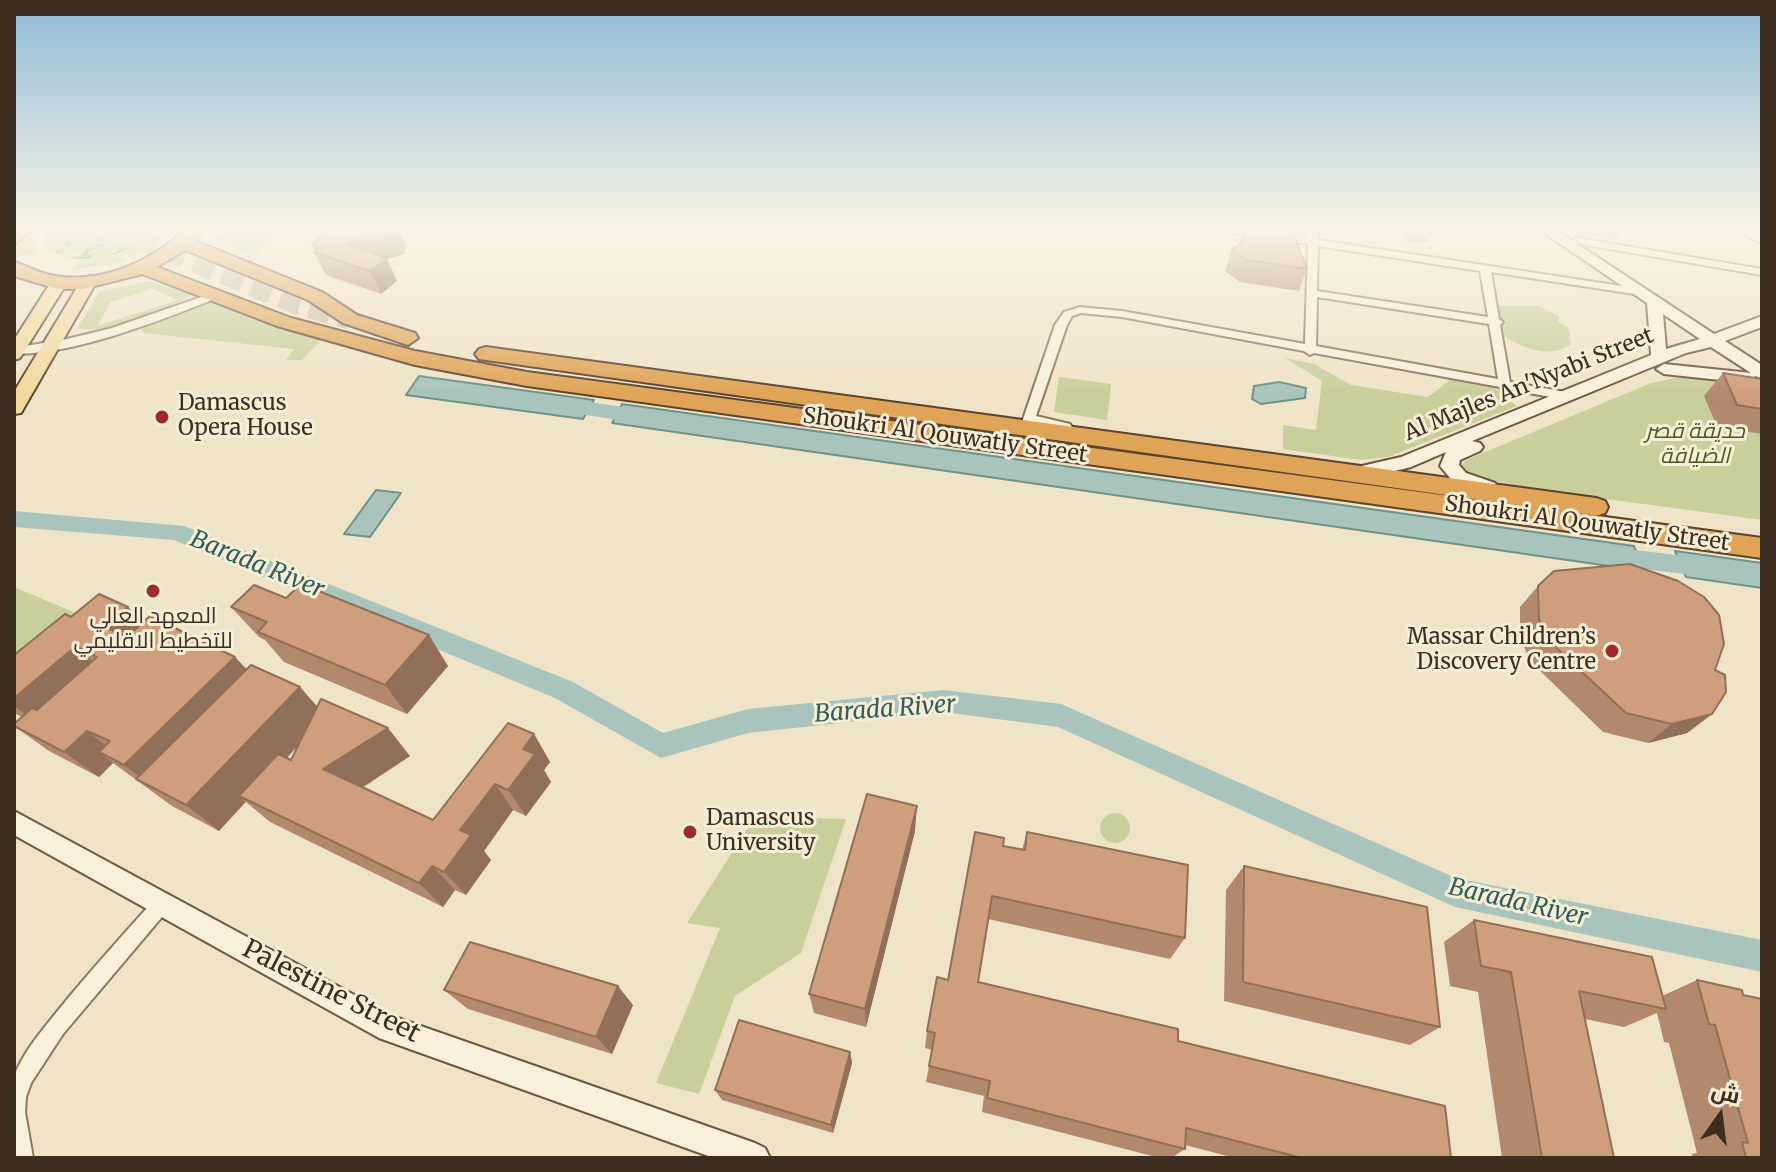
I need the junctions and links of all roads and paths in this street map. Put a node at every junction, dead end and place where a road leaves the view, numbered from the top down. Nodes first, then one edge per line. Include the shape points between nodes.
1 (58, 285) edge
2 (87, 285) edge
3 (185, 285) edge
4 (291, 285) edge
5 (1312, 285) edge
6 (1489, 285) edge
7 (1596, 285) edge
8 (1631, 285) edge
9 (1637, 285) edge
10 (1312, 293) junction
11 (213, 296) junction
12 (1648, 296) junction
13 (76, 307) junction
14 (42, 310) junction
15 (1762, 321) edge
16 (1497, 322) junction
17 (1713, 341) junction
18 (52, 347) junction
19 (1310, 351) junction
20 (15, 352) edge
21 (1662, 364) junction
22 (1762, 364) edge
23 (1762, 373) edge
24 (1762, 380) edge
25 (1506, 387) junction
26 (1567, 396) junction
27 (14, 408) edge
28 (1535, 409) junction
29 (1027, 424) junction
30 (1357, 474) junction
31 (1511, 494) junction
32 (1762, 531) edge
33 (1762, 548) edge
34 (14, 822) edge
35 (161, 905) junction
36 (23, 1158) edge
37 (755, 1158) edge

1 - 14 main road
2 - 13 main road
3 - 11 highway, Shoukri Al Qouwatly Street
4 - 29 highway, Shoukri Al Qouwatly Street via 350,319 424,342 526,360
5 - 10 street
6 - 16 street
7 - 12 street
8 - 12 main road
9 - 17 main road
10 - 16 street
10 - 19 street
11 - 18 street via 156,319
11 - 33 highway, Shoukri Al Qouwatly Street via 284,322 415,358 527,379
12 - 17 main road
12 - 21 main road
13 - 14 main road
13 - 18 main road
14 - 20 main road
15 - 17 main road, Al Majles An'Nyabi Street
16 - 25 street
17 - 21 main road, Al Majles An'Nyabi Street via 1695,355
17 - 22 main road
17 - 23 main road
18 - 20 street
18 - 27 main road
19 - 25 street
19 - 29 street via 1080,310 1068,314 1061,325
21 - 24 main road
21 - 26 main road, Al Majles An'Nyabi Street
21 - 31 main road, Al Majles An'Nyabi Street via 1449,462 1460,478
25 - 26 street
25 - 28 street
26 - 28 main road, Al Majles An'Nyabi Street
28 - 30 main road, Al Majles An'Nyabi Street via 1395,466
29 - 30 highway, Shoukri Al Qouwatly Street
30 - 31 highway, Shoukri Al Qouwatly Street
31 - 32 highway, Shoukri Al Qouwatly Street
34 - 35 main road, Palestine Street
35 - 36 street via 24,1073 15,1112
35 - 37 main road, Palestine Street via 389,1028

